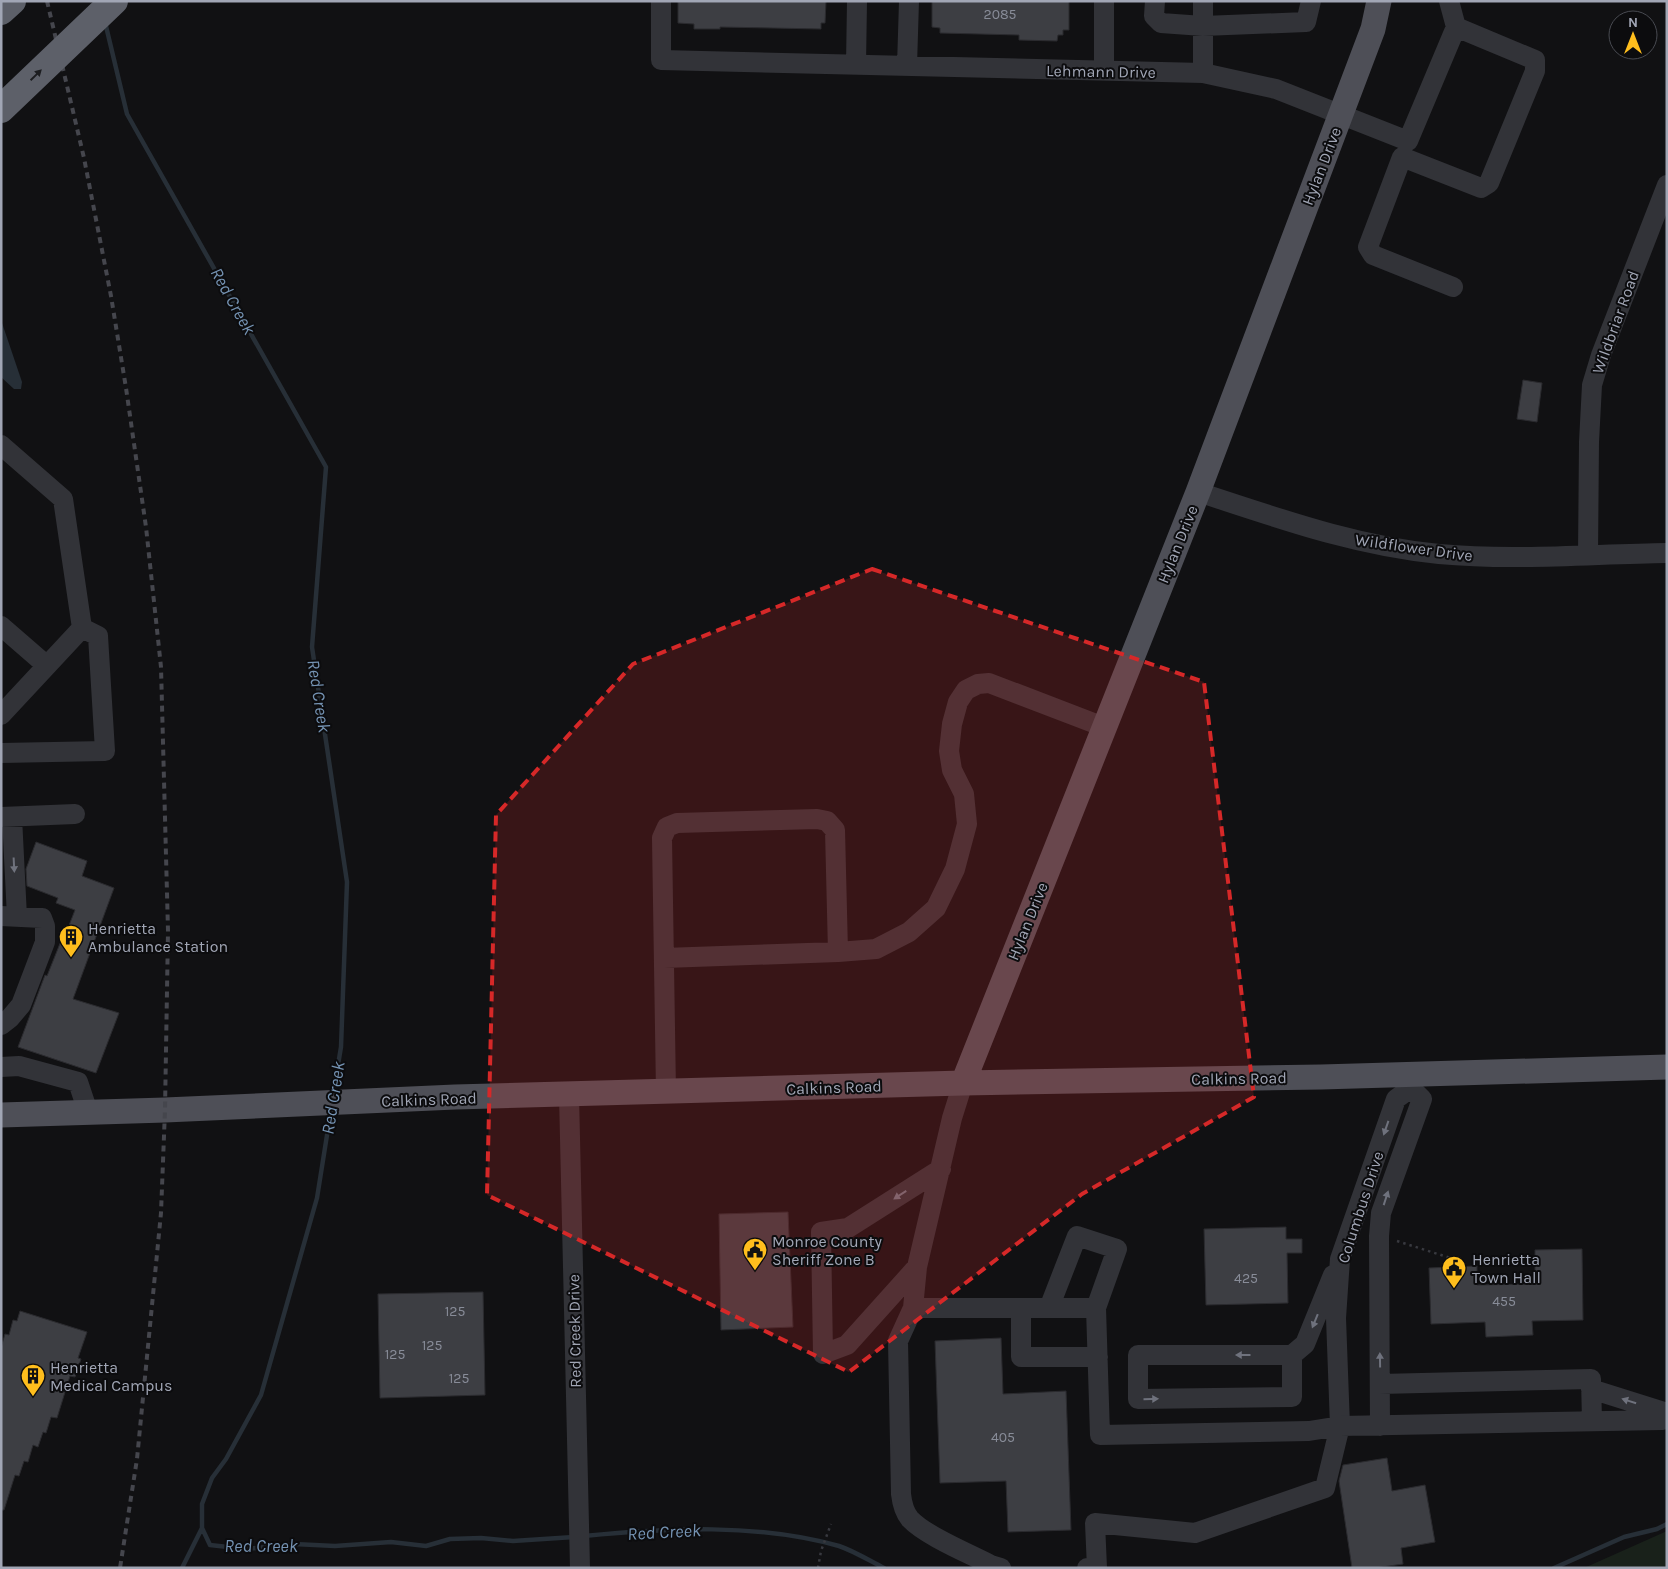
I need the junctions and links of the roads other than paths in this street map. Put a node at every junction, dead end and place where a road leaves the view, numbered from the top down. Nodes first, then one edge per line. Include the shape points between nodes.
1 (12, 1) edge
2 (114, 1) edge
3 (662, 1) edge
4 (857, 1) edge
5 (909, 1) edge
6 (1104, 1) edge
7 (1155, 1) edge
8 (1203, 1) edge
9 (1311, 1) edge
10 (1379, 1) edge
11 (1449, 1) edge
12 (1, 11) edge
13 (1203, 26) junction
14 (1456, 27) junction
15 (856, 65) junction
16 (907, 66) junction
17 (1104, 71) junction
18 (1202, 73) junction
19 (1, 109) edge
20 (1340, 115) junction
21 (1405, 149) junction
22 (1667, 185) edge
23 (1453, 288) dead end
24 (1, 445) edge
25 (1198, 492) junction
26 (1667, 553) edge
27 (1588, 555) junction
28 (1, 626) edge
29 (82, 628) junction
30 (46, 665) junction
31 (1, 715) edge
32 (1104, 727) junction
33 (1, 753) edge
34 (75, 814) dead end
35 (7, 817) edge
36 (9, 916) edge
37 (838, 952) junction
38 (664, 958) junction
39 (13, 1022) edge
40 (1, 1067) edge
41 (1667, 1067) edge
42 (1412, 1081) junction
43 (963, 1083) junction
44 (666, 1092) junction
45 (569, 1094) junction
46 (88, 1112) junction
47 (1, 1115) edge
48 (941, 1168) junction
49 (1340, 1259) junction
50 (917, 1267) junction
51 (913, 1308) junction
52 (1020, 1308) junction
53 (1049, 1308) junction
54 (1096, 1308) junction
55 (1292, 1355) junction
56 (1098, 1357) junction
57 (1380, 1384) junction
58 (1591, 1389) junction
59 (1667, 1414) edge
60 (1667, 1419) edge
61 (1592, 1421) junction
62 (1340, 1426) junction
63 (1380, 1426) junction
64 (580, 1566) edge
65 (1002, 1568) edge
66 (1087, 1568) edge

1 - 12 highway
19 -> 2 highway, bridge
3 - 15 street, Lehmann Drive via 661,60
4 - 15 street
5 - 16 street
6 - 17 street
7 - 13 street via 1154,16 1161,23
8 - 13 street
9 - 13 street via 1306,22
10 - 20 main road, Hylan Drive via 1373,29
11 - 14 street
13 - 18 street
14 - 21 street
14 - 21 street, Lehmann Drive via 1535,60 1535,71 1488,183 1481,188
15 - 16 street, Lehmann Drive
16 - 17 street, Lehmann Drive
17 - 18 street, Lehmann Drive
18 - 20 street, Lehmann Drive via 1276,89
20 - 21 street, Lehmann Drive
20 - 25 main road, Hylan Drive
21 - 23 street via 1368,248 1373,255
22 - 27 street, Wildbriar Road via 1592,385
24 - 29 street via 63,499
25 - 27 street, Wildflower Drive via 1307,528 1401,549 1479,556
25 - 32 main road, Hylan Drive
26 - 27 street, Wildflower Drive
28 - 30 street
29 - 30 street
29 - 33 street via 98,636 105,751
30 - 31 street
32 - 37 street via 989,683 966,690 958,702 949,751 952,770 964,794 967,824 954,869 936,908 909,932 876,949
32 - 43 main road, Hylan Drive
34 - 35 street
35 -> 36 street
36 - 39 street via 42,918 45,926 45,942
37 - 38 street
37 - 38 street via 835,830 827,821 677,823 667,827 662,838
38 - 44 street
40 - 46 street via 19,1066 80,1075
41 - 42 main road, Calkins Road
42 - 43 main road, Calkins Road
42 -> 49 street, Columbus Drive via 1396,1100
57 -> 42 street, Columbus Drive via 1378,1244 1381,1213 1422,1099
43 - 44 main road, Calkins Road
43 - 48 street
44 - 45 main road, Calkins Road
45 - 46 main road, Calkins Road
45 - 64 street, Red Creek Drive
46 - 47 main road, Calkins Road
48 - 50 street
48 -> 50 street via 848,1228 821,1232 823,1354 847,1345
49 -> 55 street via 1305,1344
49 - 62 street, Columbus Drive via 1336,1318
50 - 51 street
51 - 52 street
51 - 65 street via 898,1341 903,1506 910,1519 928,1532
52 - 53 street
52 - 56 street via 1020,1357
53 - 54 street
53 - 54 street via 1077,1236 1117,1249
54 - 56 street
55 -> 55 street via 1138,1355 1138,1399 1292,1398
56 - 62 street via 1100,1435 1309,1431
57 - 58 street via 1591,1378
57 - 63 street, Columbus Drive
59 -> 58 street
58 - 61 street
60 - 61 street
61 - 63 street
62 - 63 street
62 - 66 street, Columbus Drive via 1325,1488 1195,1533 1095,1523 1097,1568

